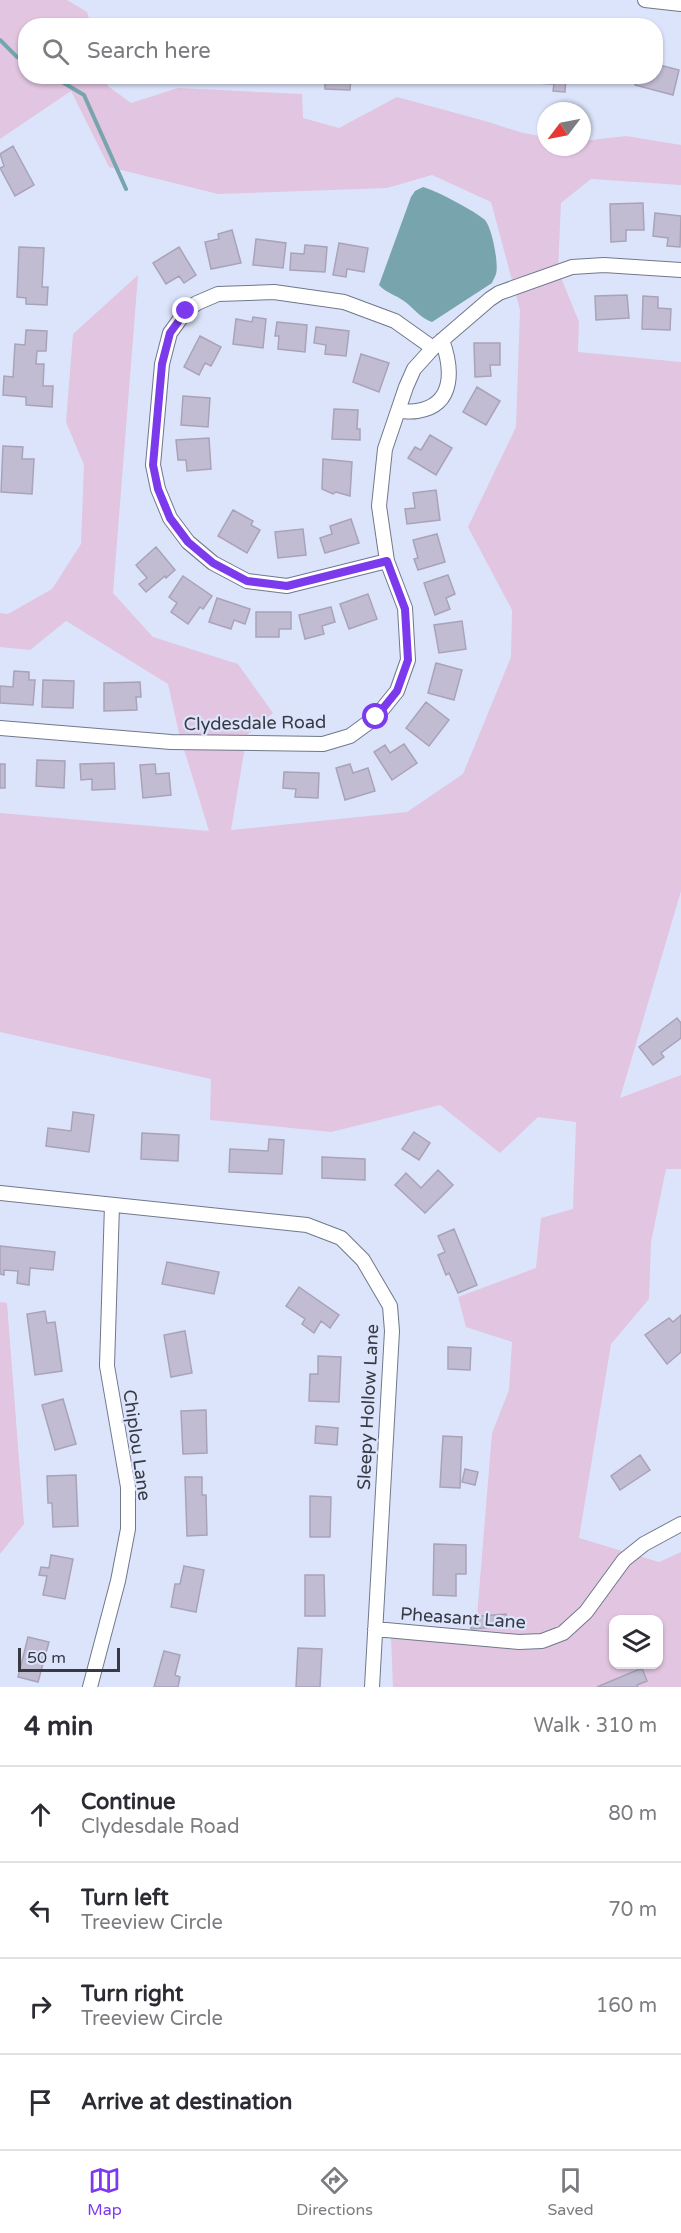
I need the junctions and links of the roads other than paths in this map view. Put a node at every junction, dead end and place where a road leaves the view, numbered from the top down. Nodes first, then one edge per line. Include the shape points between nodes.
1 (645, 0) edge
2 (681, 4) edge
3 (681, 270) edge
4 (437, 344) junction
5 (398, 411) junction
6 (387, 561) junction
7 (0, 728) edge
8 (0, 1193) edge
9 (112, 1204) junction
10 (681, 1524) edge
11 (375, 1629) junction
12 (90, 1687) edge
13 (372, 1687) edge

1 - 2 street
3 - 4 street, Clydesdale Road via 604,264 572,267 499,293
4 - 5 street, Clydesdale Road via 414,369
4 - 5 street via 448,357 450,376 445,392 435,404 418,411
4 - 6 street via 395,321 344,302 274,292 218,294 186,311 170,333 162,364 153,465 170,518 188,542 213,563 247,581 287,586
5 - 6 street, Clydesdale Road via 384,449 380,478 379,506
6 - 7 street, Clydesdale Road via 405,609 408,660 397,691 376,717 350,736 323,744 171,742
8 - 9 street, Sleepy Hollow Lane
9 - 11 street, Sleepy Hollow Lane via 308,1225 341,1238 363,1260 378,1283 390,1306 392,1331
9 - 12 street, Chiplou Lane via 107,1366 128,1487 128,1529
10 - 11 street, Pheasant Lane via 624,1560 586,1612 563,1633 542,1641
11 - 13 street, Sleepy Hollow Lane

